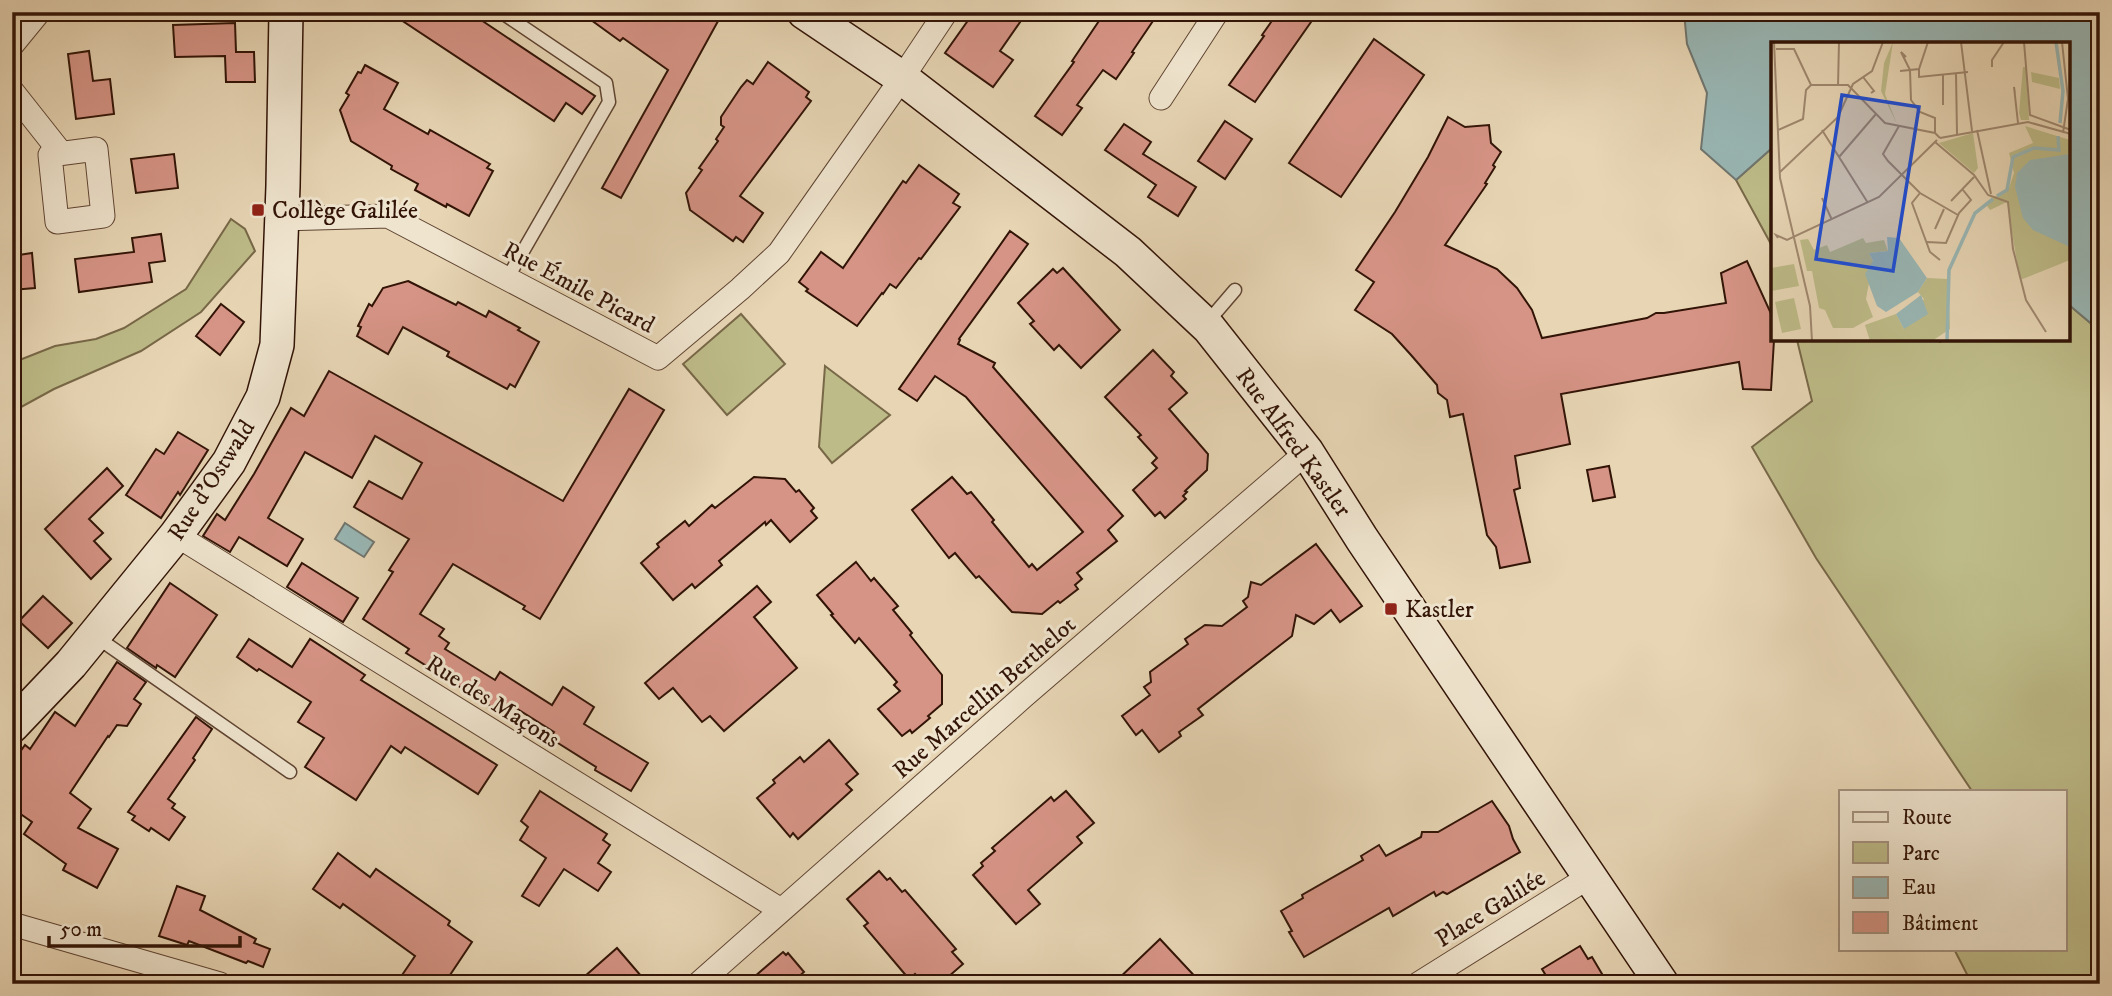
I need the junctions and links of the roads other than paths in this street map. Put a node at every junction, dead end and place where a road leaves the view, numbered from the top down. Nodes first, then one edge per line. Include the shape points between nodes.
1 (39, 12) edge
2 (286, 12) edge
3 (501, 12) edge
4 (804, 12) edge
5 (946, 12) edge
6 (1217, 12) edge
7 (12, 45) edge
8 (902, 78) junction
9 (12, 91) edge
10 (1161, 98) dead end
11 (61, 153) dead end
12 (281, 219) junction
13 (507, 279) junction
14 (1235, 290) dead end
15 (1205, 325) junction
16 (1307, 452) junction
17 (176, 535) junction
18 (94, 636) junction
19 (12, 726) edge
20 (290, 772) dead end
21 (1589, 877) junction
22 (782, 910) junction
23 (12, 923) edge
24 (220, 984) edge
25 (698, 984) edge
26 (1418, 984) edge
27 (1662, 984) edge

1 - 7 street
2 - 12 street, Rue d'Ostwald
3 - 13 lane via 606,83 609,103
4 - 8 street, Rue Alfred Kastler
5 - 8 street
6 - 10 street
8 - 13 street, Rue Émile Picard via 779,253 658,358
8 - 15 street, Rue Alfred Kastler via 1128,252
9 - 11 street
12 - 13 street, Rue Émile Picard via 388,216
12 - 17 street, Rue d'Ostwald via 277,345 263,397 229,462
14 - 15 lane
15 - 16 street, Rue Alfred Kastler
16 - 21 street, Rue Alfred Kastler
16 - 22 street, Rue Marcellin Berthelot
17 - 18 street, Rue d'Ostwald
17 - 22 street, Rue des Maçons
18 - 19 street, Rue d'Ostwald
18 - 20 lane
21 - 26 street, Place Galilée
21 - 27 street, Rue Alfred Kastler
22 - 25 street, Rue Marcellin Berthelot
23 - 24 street

